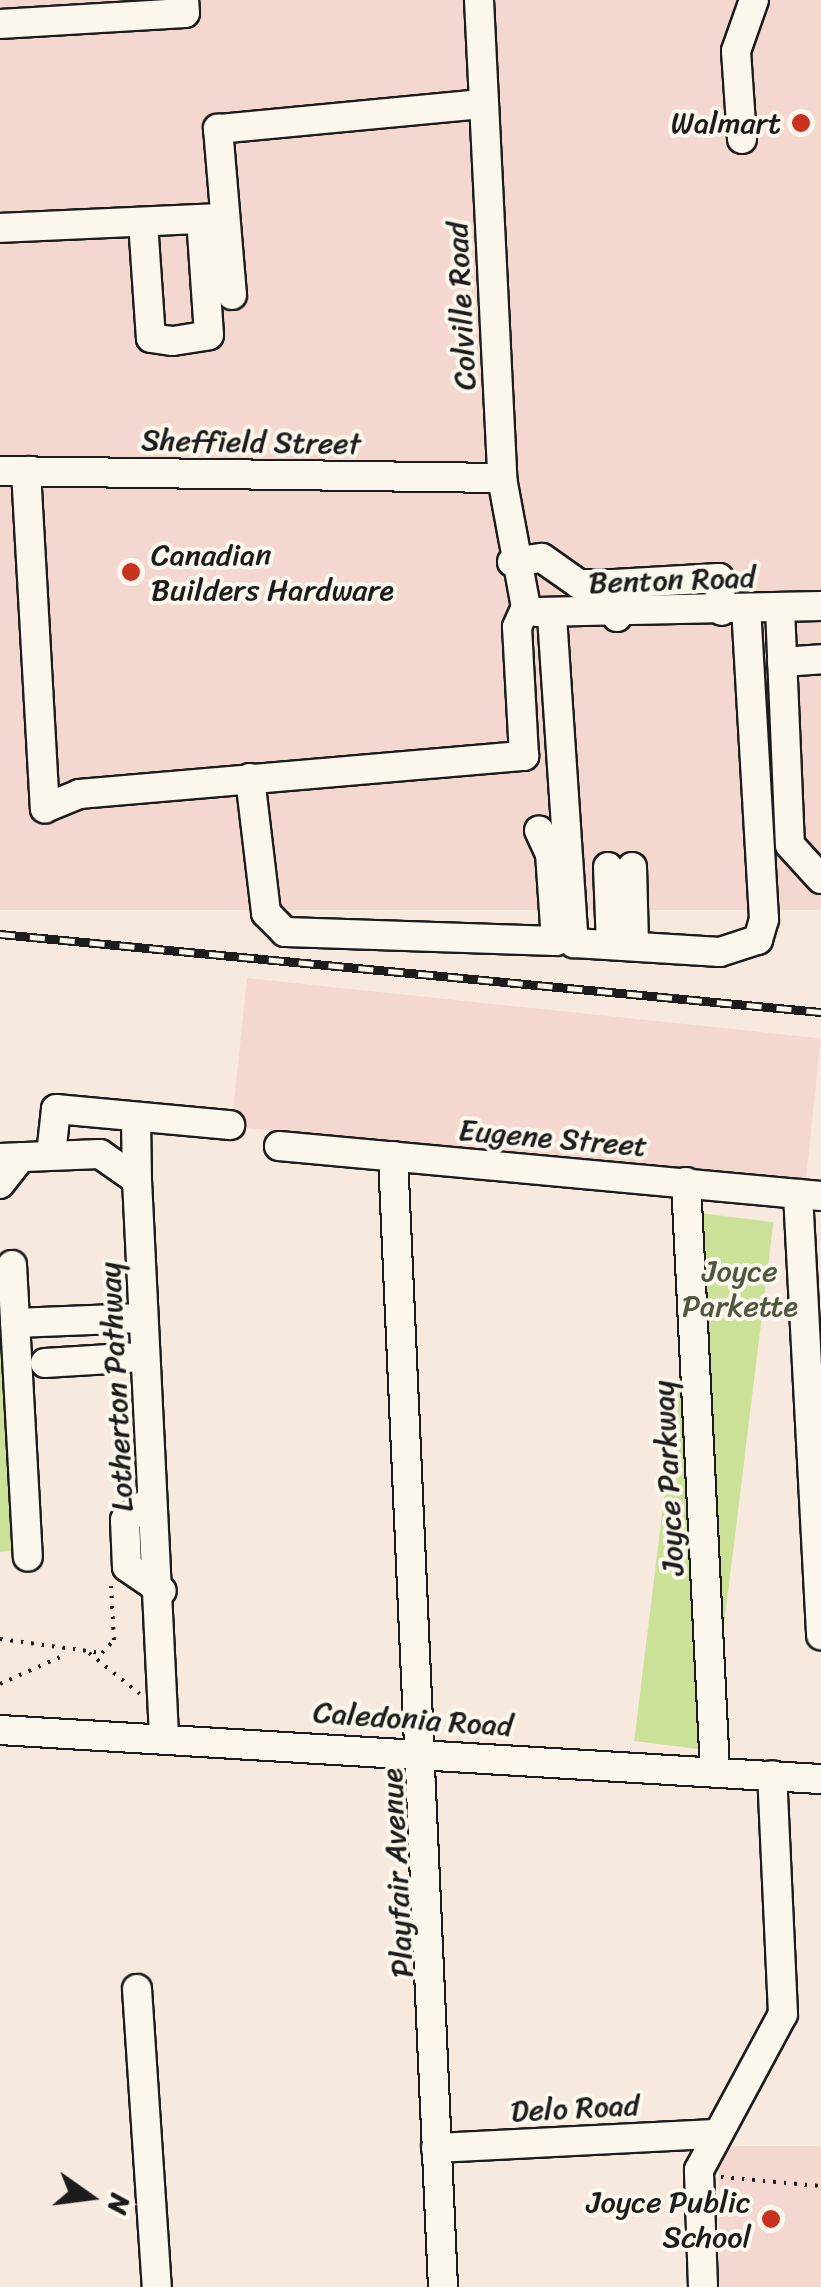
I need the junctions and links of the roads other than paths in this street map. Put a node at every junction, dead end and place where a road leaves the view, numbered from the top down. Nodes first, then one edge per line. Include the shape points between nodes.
1 (184, 0) edge
2 (480, 0) edge
3 (754, 0) edge
4 (0, 24) edge
5 (484, 104) junction
6 (742, 139) dead end
7 (213, 218) junction
8 (153, 222) junction
9 (0, 228) edge
10 (232, 294) dead end
11 (13, 471) edge
12 (502, 478) junction
13 (512, 562) junction
14 (614, 584) junction
15 (821, 606) edge
16 (780, 608) junction
17 (734, 610) junction
18 (539, 611) junction
19 (617, 617) junction
20 (821, 659) edge
21 (782, 662) junction
22 (250, 778) junction
23 (539, 830) dead end
24 (620, 867) dead end
25 (821, 879) edge
26 (623, 944) junction
27 (136, 1119) junction
28 (230, 1125) dead end
29 (278, 1146) dead end
30 (51, 1155) junction
31 (393, 1156) junction
32 (10, 1158) edge
33 (137, 1180) junction
34 (686, 1182) junction
35 (0, 1184) edge
36 (809, 1195) edge
37 (12, 1264) dead end
38 (142, 1318) junction
39 (16, 1323) junction
40 (142, 1357) junction
41 (45, 1363) dead end
42 (28, 1557) dead end
43 (821, 1635) edge
44 (0, 1730) edge
45 (164, 1736) junction
46 (424, 1751) junction
47 (715, 1772) junction
48 (772, 1775) junction
49 (821, 1779) edge
50 (137, 1989) dead end
51 (716, 2134) junction
52 (436, 2148) junction
53 (156, 2287) edge
54 (443, 2287) edge
55 (702, 2287) edge

1 - 4 street via 185,13
2 - 5 street, Colville Road
3 - 6 street via 736,50
5 - 7 street via 218,129
5 - 12 street, Colville Road
7 - 8 street
7 - 8 street via 209,335 172,341 151,338
7 - 10 street
8 - 9 street
11 - 12 street, Sheffield Street
11 - 22 street via 45,808 79,794
12 - 13 street, Colville Road
13 - 14 street via 542,558 579,584
13 - 18 street, Colville Road
14 - 17 street via 720,578
14 - 19 street
15 - 16 street, Benton Road
16 - 17 street, Benton Road
16 - 21 street
17 - 19 street, Benton Road
17 - 26 street via 758,940 720,952
18 - 19 street, Benton Road
18 - 22 street via 517,627 524,756
18 - 26 street via 574,944
20 - 21 street
21 - 25 street via 790,845
22 - 23 street via 266,913 285,932 556,941 550,854
24 - 26 street
27 - 28 street
27 - 30 street via 56,1109
27 - 33 street, Lotherton Pathway
29 - 31 street, Eugene Street
30 - 32 street
30 - 33 street via 108,1156
31 - 34 street, Eugene Street
31 - 46 street, Playfair Avenue
32 - 35 street
33 - 38 street, Lotherton Pathway
34 - 36 street, Eugene Street
34 - 47 street, Joyce Parkway
36 - 43 street
37 - 39 street
38 - 39 street
38 - 40 street, Lotherton Pathway
39 - 42 street
40 - 41 street
40 - 45 street, Lotherton Pathway via 162,1591
44 - 45 street, Caledonia Road
45 - 46 street, Caledonia Road
46 - 47 street, Caledonia Road
46 - 52 street, Playfair Avenue
47 - 48 street, Caledonia Road
48 - 49 street, Caledonia Road
48 - 51 street via 783,2014
50 - 53 street
51 - 52 street, Delo Road
51 - 55 street via 698,2185
52 - 54 street, Playfair Avenue

